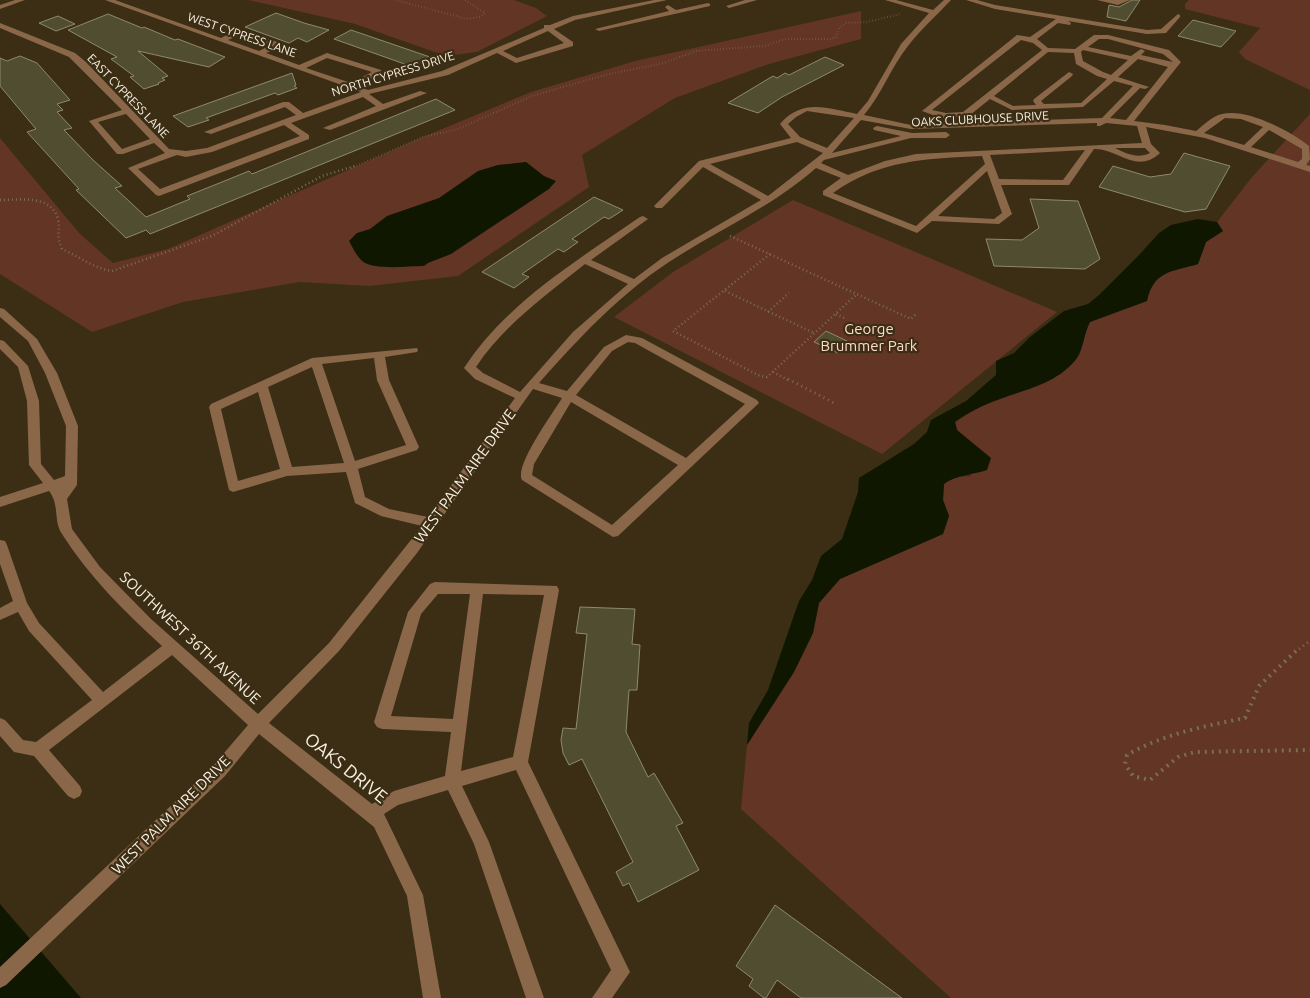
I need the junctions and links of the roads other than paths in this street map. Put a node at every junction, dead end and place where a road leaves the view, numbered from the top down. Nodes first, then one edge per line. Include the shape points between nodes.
1 (21, 0) edge
2 (108, 0) edge
3 (754, 0) edge
4 (888, 0) edge
5 (948, 0) edge
6 (969, 0) edge
7 (1100, 0) edge
8 (1127, 0) edge
9 (657, 1) edge
10 (708, 5) dead end
11 (729, 6) dead end
12 (0, 7) edge
13 (675, 12) junction
14 (934, 12) junction
15 (1178, 16) dead end
16 (0, 26) edge
17 (547, 27) junction
18 (599, 29) dead end
19 (1119, 38) junction
20 (222, 40) junction
21 (1032, 40) junction
22 (1147, 47) junction
23 (497, 50) junction
24 (1046, 50) junction
25 (1078, 50) junction
26 (260, 53) junction
27 (1135, 57) junction
28 (1172, 66) junction
29 (301, 67) junction
30 (1069, 74) dead end
31 (1112, 77) junction
32 (1139, 85) junction
33 (352, 86) junction
34 (1155, 90) junction
35 (366, 93) junction
36 (422, 93) dead end
37 (989, 96) junction
38 (382, 107) junction
39 (1042, 107) junction
40 (127, 111) junction
41 (966, 114) junction
42 (302, 116) junction
43 (858, 119) junction
44 (1104, 120) junction
45 (285, 122) junction
46 (1128, 123) junction
47 (1141, 126) junction
48 (1268, 126) junction
49 (327, 128) dead end
50 (973, 130) junction
51 (208, 132) dead end
52 (1198, 134) junction
53 (912, 136) junction
54 (798, 139) junction
55 (155, 140) junction
56 (1147, 145) junction
57 (1102, 146) junction
58 (216, 147) junction
59 (1091, 147) junction
60 (1246, 148) junction
61 (985, 152) junction
62 (175, 153) junction
63 (186, 154) joint
64 (821, 158) junction
65 (702, 163) junction
66 (990, 164) junction
67 (1300, 166) junction
68 (227, 168) junction
69 (1310, 170) edge
70 (848, 178) junction
71 (995, 182) junction
72 (768, 200) junction
73 (660, 206) dead end
74 (930, 218) junction
75 (643, 219) dead end
76 (584, 260) junction
77 (635, 283) junction
78 (0, 311) edge
79 (0, 343) edge
80 (413, 350) dead end
81 (379, 354) junction
82 (316, 361) junction
83 (531, 384) junction
84 (262, 386) junction
85 (569, 396) junction
86 (521, 397) junction
87 (687, 464) junction
88 (351, 467) junction
89 (287, 472) junction
90 (71, 478) junction
91 (50, 485) junction
92 (61, 498) junction
93 (0, 502) edge
94 (432, 522) junction
95 (0, 545) edge
96 (477, 589) junction
97 (21, 604) junction
98 (0, 614) edge
99 (172, 647) junction
100 (102, 700) junction
101 (258, 724) junction
102 (0, 725) edge
103 (459, 726) junction
104 (38, 749) junction
105 (520, 762) junction
106 (452, 781) junction
107 (74, 791) dead end
108 (371, 814) junction
109 (0, 979) edge
110 (432, 998) edge
111 (535, 998) edge
112 (601, 998) edge

1 - 12 street
2 - 20 street, WEST CYPRESS LANE
3 - 11 street
4 - 14 street
5 - 14 street, WEST PALM AIRE DRIVE
6 - 15 street via 1147,32 1163,31
7 - 8 street via 1118,3
9 - 13 street
9 - 17 street, NORTH CYPRESS DRIVE via 592,13
10 - 13 street
13 - 18 street
14 - 43 street, WEST PALM AIRE DRIVE via 904,46
16 - 40 street, EAST CYPRESS LANE via 72,55
17 - 23 street, NORTH CYPRESS DRIVE
17 - 23 street via 570,44 516,60
19 - 21 street via 1057,20
19 - 22 street
19 - 25 street via 1097,37
20 - 26 street, WEST CYPRESS LANE
20 - 26 street via 240,32 277,45
21 - 24 street
21 - 41 street via 1020,37 926,111 943,116
22 - 27 street
22 - 28 street via 1166,52 1177,62
23 - 35 street, NORTH CYPRESS DRIVE via 445,73
24 - 25 street
24 - 37 street
25 - 27 street via 1092,49
25 - 31 street via 1079,62
26 - 29 street, WEST CYPRESS LANE
27 - 28 street
27 - 31 street
28 - 34 street via 1159,80
29 - 33 street, WEST CYPRESS LANE
29 - 33 street via 327,55 378,72
30 - 39 street via 1037,101
31 - 32 street
31 - 39 street via 1083,105
32 - 34 street
32 - 44 street
33 - 35 street, WEST CYPRESS LANE
34 - 46 street
35 - 38 street, WEST CYPRESS LANE
35 - 42 street, NORTH CYPRESS DRIVE
36 - 38 street
37 - 39 street via 1012,108
37 - 41 street
38 - 49 street
40 - 55 street, EAST CYPRESS LANE
40 - 55 street via 93,121 120,152
41 - 50 street
42 - 45 street, NORTH CYPRESS DRIVE
42 - 51 street via 286,104
43 - 50 street, OAKS CLUBHOUSE DRIVE via 911,127
43 - 53 street, OAKS CLUBHOUSE DRIVE
43 - 54 street via 806,109 793,114 784,124
43 - 64 street, WEST PALM AIRE DRIVE
44 - 46 street, OAKS CLUBHOUSE DRIVE
44 - 50 street, OAKS CLUBHOUSE DRIVE via 1099,126
45 - 58 street, NORTH CYPRESS DRIVE
45 - 68 street via 306,137
46 - 47 street, OAKS CLUBHOUSE DRIVE
47 - 52 street, OAKS CLUBHOUSE DRIVE
47 - 56 street
48 - 52 street via 1228,116 1221,117
48 - 60 street
48 - 67 street via 1289,135 1306,148 1306,159
50 - 53 street, OAKS CLUBHOUSE DRIVE
52 - 60 street, OAKS CLUBHOUSE DRIVE
53 - 64 street
54 - 64 street
54 - 65 street
55 - 62 street, EAST CYPRESS LANE via 166,151
56 - 57 street
56 - 57 street via 1156,153 1145,159 1127,157
57 - 59 street
58 - 63 street, NORTH CYPRESS DRIVE
58 - 68 street via 225,154
59 - 61 street
59 - 71 street via 1066,183
60 - 67 street, OAKS CLUBHOUSE DRIVE
61 - 66 street
61 - 70 street via 916,157 888,163
62 - 63 street, EAST CYPRESS LANE
62 - 68 street via 132,168 159,194
64 - 70 street
64 - 72 street, WEST PALM AIRE DRIVE
65 - 72 street
65 - 73 street
66 - 71 street
66 - 74 street
67 - 69 street, OAKS CLUBHOUSE DRIVE
70 - 74 street via 826,193 917,230
71 - 74 street via 1006,214 996,222
72 - 77 street, WEST PALM AIRE DRIVE via 665,260
75 - 76 street
76 - 77 street
76 - 86 street via 530,302 479,353 470,368 479,376
77 - 83 street, WEST PALM AIRE DRIVE via 577,334
78 - 90 street via 32,339 51,373 72,426
79 - 91 street via 23,366 33,400 35,465
80 - 81 street
81 - 82 street
81 - 88 street via 383,380 413,447
82 - 84 street
82 - 88 street
83 - 85 street
83 - 86 street, WEST PALM AIRE DRIVE
84 - 89 street
84 - 89 street via 215,407 233,487
85 - 87 street
85 - 87 street via 528,464 526,477 613,532
85 - 87 street via 608,349 626,338 638,340 752,403
86 - 94 street, WEST PALM AIRE DRIVE
88 - 89 street
88 - 94 street via 360,500 377,511
90 - 91 street
90 - 92 street
91 - 92 street
91 - 93 street
92 - 99 street, SOUTHWEST 36TH AVENUE via 66,530 95,571
94 - 101 street, WEST PALM AIRE DRIVE via 334,647
95 - 97 street
96 - 103 street
96 - 103 street via 434,588 416,612 382,722
96 - 105 street via 552,590
97 - 98 street
97 - 100 street via 34,628
99 - 100 street
99 - 101 street, SOUTHWEST 36TH AVENUE
100 - 104 street
101 - 108 street, OAKS DRIVE
101 - 109 street, WEST PALM AIRE DRIVE via 220,771
102 - 104 street via 19,747
103 - 106 street
104 - 107 street
105 - 106 street
105 - 112 street via 621,972
106 - 108 street via 394,799
106 - 111 street via 481,842
108 - 110 street, OAKS DRIVE via 380,821 415,895

